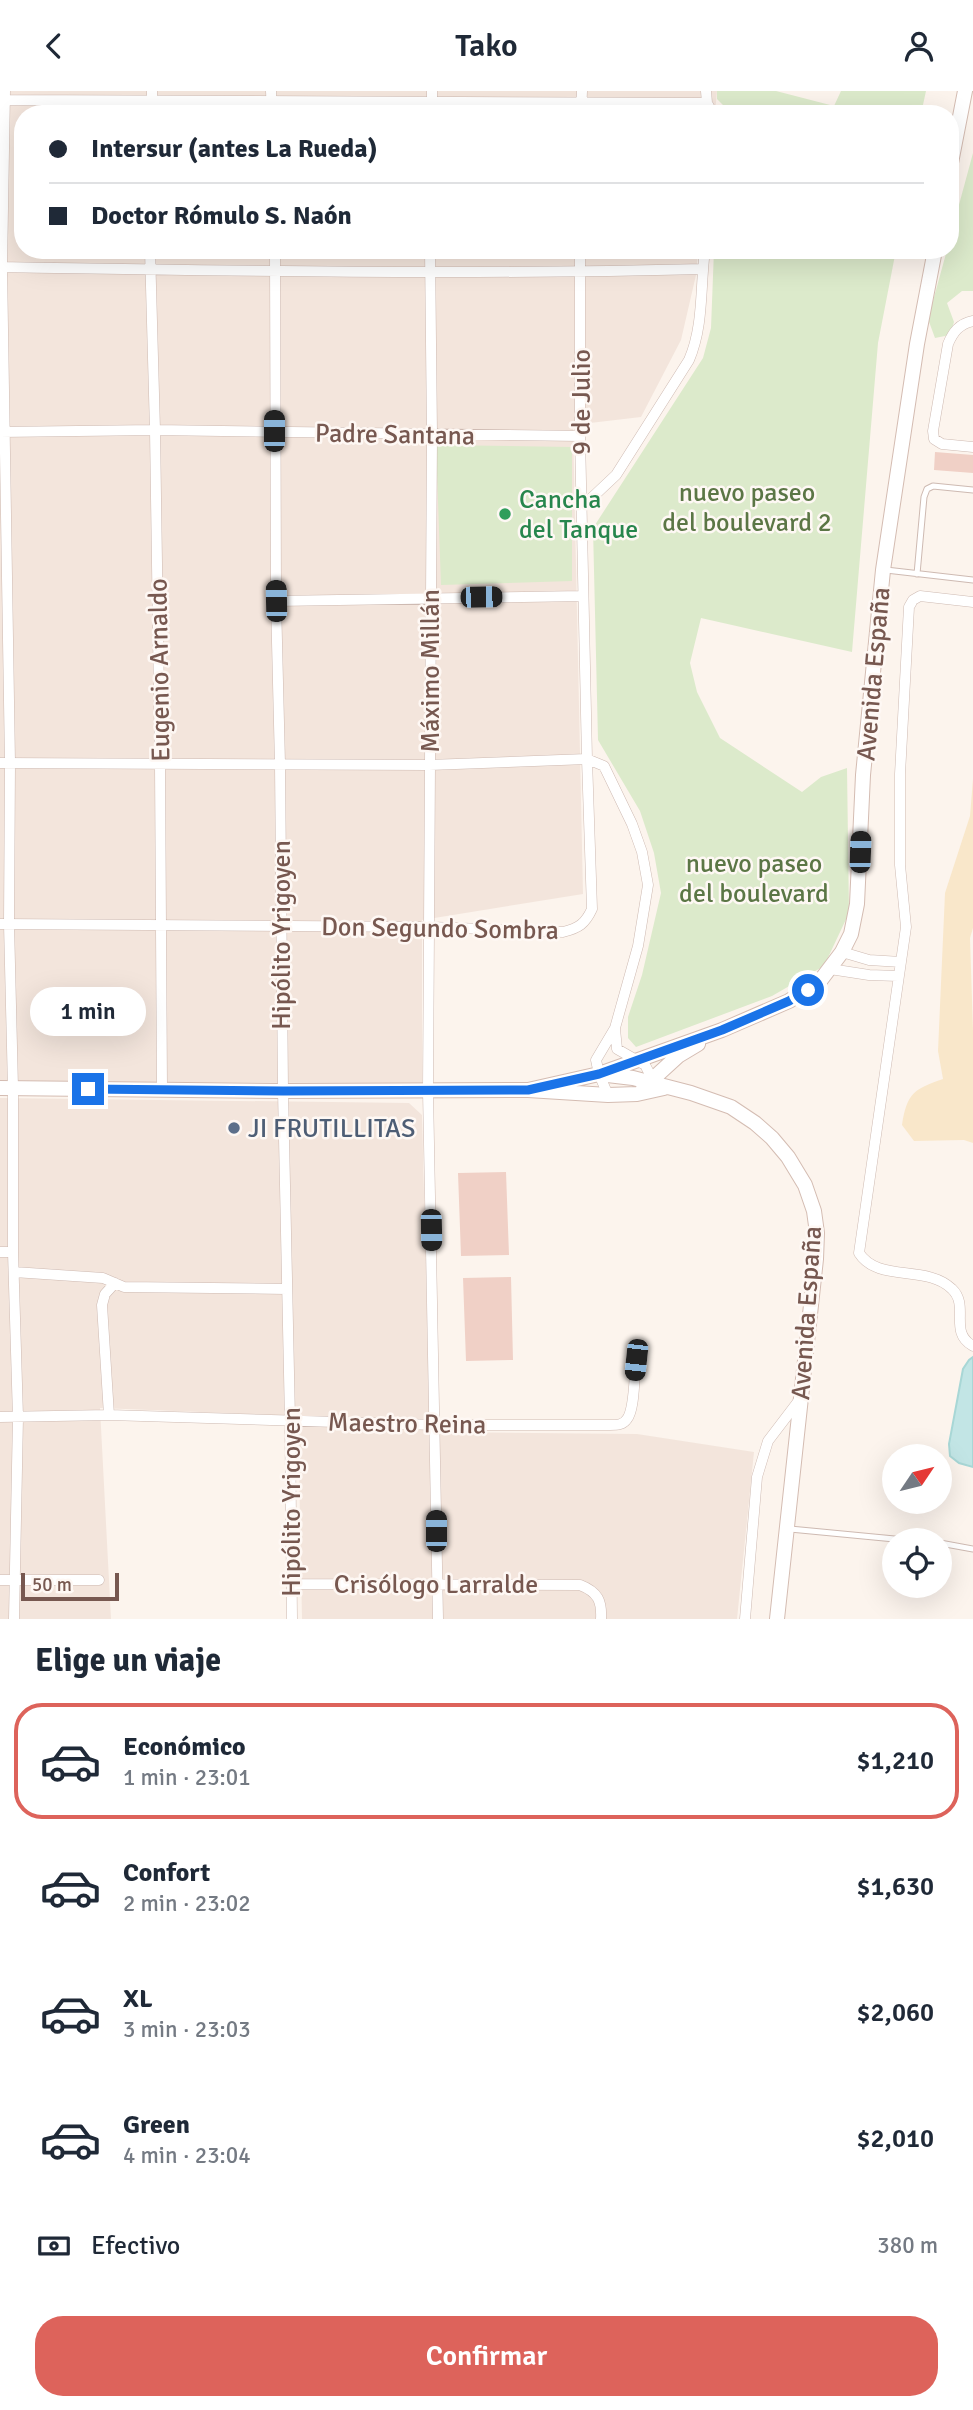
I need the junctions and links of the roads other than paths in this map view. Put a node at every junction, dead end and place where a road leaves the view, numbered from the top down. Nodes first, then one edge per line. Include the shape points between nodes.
1 (706, 91) edge
2 (965, 91) edge
3 (152, 96) edge
4 (271, 96) edge
5 (432, 96) edge
6 (582, 96) edge
7 (3, 97) edge
8 (707, 103) joint
9 (966, 119) edge
10 (959, 140) edge
11 (150, 259) edge
12 (275, 259) edge
13 (430, 259) edge
14 (580, 259) edge
15 (704, 259) edge
16 (932, 259) edge
17 (1, 267) edge
18 (703, 269) junction
19 (150, 270) junction
20 (275, 271) junction
21 (430, 272) junction
22 (580, 272) junction
23 (973, 321) edge
24 (155, 430) junction
25 (274, 431) junction
26 (2, 432) edge
27 (432, 435) junction
28 (580, 436) junction
29 (973, 447) edge
30 (973, 490) edge
31 (582, 507) junction
32 (883, 570) junction
33 (916, 574) junction
34 (973, 580) edge
35 (583, 596) junction
36 (430, 598) junction
37 (276, 601) junction
38 (973, 602) edge
39 (587, 759) junction
40 (5, 763) edge
41 (160, 764) junction
42 (280, 764) junction
43 (429, 765) junction
44 (5, 924) edge
45 (162, 925) junction
46 (281, 926) junction
47 (430, 927) junction
48 (842, 953) junction
49 (901, 962) junction
50 (830, 969) junction
51 (898, 976) junction
52 (615, 1028) junction
53 (722, 1030) junction
54 (639, 1060) junction
55 (667, 1066) junction
56 (599, 1074) junction
57 (660, 1084) junction
58 (7, 1088) edge
59 (162, 1090) junction
60 (528, 1090) junction
61 (283, 1091) junction
62 (428, 1091) junction
63 (608, 1095) junction
64 (0, 1252) edge
65 (13, 1252) junction
66 (14, 1272) junction
67 (115, 1283) junction
68 (287, 1289) junction
69 (973, 1346) edge
70 (636, 1360) dead end
71 (800, 1398) junction
72 (109, 1415) junction
73 (0, 1417) edge
74 (18, 1417) junction
75 (290, 1420) junction
76 (436, 1425) junction
77 (786, 1529) junction
78 (882, 1538) edge
79 (952, 1545) edge
80 (973, 1549) edge
81 (0, 1580) edge
82 (15, 1580) junction
83 (99, 1580) dead end
84 (291, 1584) junction
85 (437, 1584) junction
86 (14, 1619) edge
87 (292, 1619) edge
88 (438, 1619) edge
89 (601, 1619) edge
90 (746, 1619) edge
91 (777, 1619) edge

1 - 8 street
2 - 9 main road
3 - 4 street
3 - 7 street
4 - 5 street
5 - 6 street
6 - 8 street
7 - 17 street
9 - 10 main road
11 - 19 street, Eugenio Arnaldo
12 - 20 street, Hipólito Yrigoyen
13 - 21 street, Máximo Millán
14 - 22 street, 9 de Julio
15 - 18 street
16 - 32 main road, Avenida España
17 - 19 street
17 - 26 street
18 - 22 street
18 - 31 street via 700,323 689,360 616,475
19 - 20 street
19 - 24 street, Eugenio Arnaldo
20 - 21 street
20 - 25 street, Hipólito Yrigoyen
21 - 22 street
21 - 27 street, Máximo Millán
22 - 28 street, 9 de Julio
23 - 29 street via 960,326 948,344 933,432 942,445
24 - 25 street, Padre Santana
24 - 26 street, Padre Santana
24 - 41 street, Eugenio Arnaldo
25 - 27 street, Padre Santana
25 - 37 street, Hipólito Yrigoyen
26 - 40 street
27 - 28 street, Padre Santana
27 - 36 street, Máximo Millán
28 - 31 street, 9 de Julio
30 - 33 lane via 927,489
31 - 35 street, 9 de Julio
32 - 33 lane
32 - 48 main road, Avenida España via 863,775 858,904
33 - 34 lane
35 - 36 street
35 - 39 street, Don Segundo Sombra
36 - 37 street
36 - 43 street, Máximo Millán
37 - 42 street, Hipólito Yrigoyen
38 - 49 street via 920,596 909,607 900,774 900,865 906,927
39 - 43 street
39 - 47 street, Don Segundo Sombra via 593,909 586,923 563,932
39 - 52 street via 604,766 632,824 648,885 638,946
40 - 41 street
40 - 44 street
41 - 42 street
41 - 45 street, Eugenio Arnaldo
42 - 43 street
42 - 46 street, Hipólito Yrigoyen
43 - 47 street, Máximo Millán
44 - 45 street, Don Segundo Sombra
44 - 58 street
45 - 46 street, Don Segundo Sombra
45 - 59 street, Eugenio Arnaldo
46 - 47 street, Don Segundo Sombra
46 - 61 street, Hipólito Yrigoyen
47 - 62 street, Máximo Millán
48 - 49 street
48 - 50 main road, Avenida España
49 - 51 street
50 - 51 street
50 - 53 main road, Avenida España via 789,1001
51 - 69 street via 859,1253 874,1267 918,1274 954,1289 961,1336
52 - 54 street via 617,1049
52 - 56 street via 596,1060
53 - 54 main road, Avenida España
53 - 55 main road, Avenida España
54 - 56 main road, Avenida España
54 - 57 street
55 - 57 main road, Avenida España
55 - 57 main road via 671,1083
56 - 57 main road
56 - 60 main road
56 - 63 street
57 - 63 main road, Avenida España via 637,1094
57 - 71 main road, Avenida España via 732,1107 755,1123 788,1157 805,1185 817,1233
58 - 59 main road
58 - 65 street
59 - 61 main road
60 - 62 main road
60 - 63 main road
61 - 62 main road
61 - 68 street, Hipólito Yrigoyen
62 - 76 street, Máximo Millán
64 - 65 street
65 - 66 street
66 - 67 street via 103,1278
66 - 74 street
67 - 68 street via 124,1287
67 - 72 street via 102,1305
68 - 75 street, Hipólito Yrigoyen
70 - 76 street, Maestro Reina via 631,1409 621,1424
71 - 77 main road, Avenida España
71 - 90 street via 768,1441 757,1477
72 - 74 street, Maestro Reina
72 - 75 street, Maestro Reina
73 - 74 street, Maestro Reina
74 - 82 street
75 - 76 street, Maestro Reina
75 - 84 street, Hipólito Yrigoyen
76 - 85 street, Máximo Millán
77 - 78 lane
77 - 91 main road, Avenida España
79 - 80 lane
81 - 82 street
82 - 83 street
82 - 86 street
84 - 85 street, Crisólogo Larralde
84 - 87 street, Hipólito Yrigoyen
85 - 88 street, Máximo Millán
85 - 89 street, Crisólogo Larralde via 580,1585 600,1598

